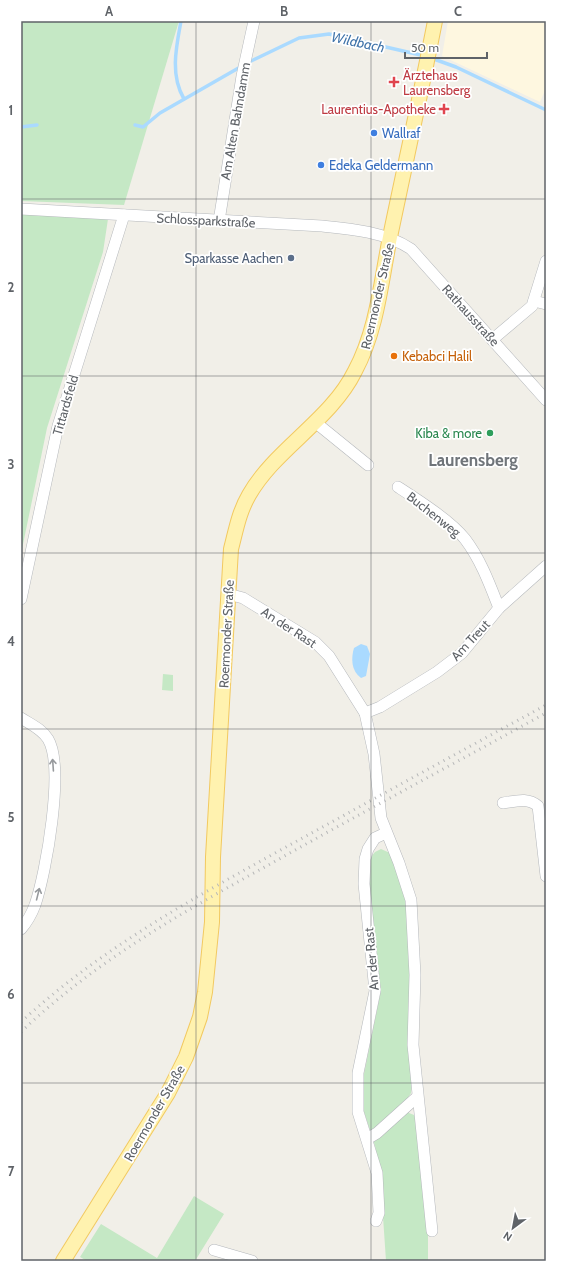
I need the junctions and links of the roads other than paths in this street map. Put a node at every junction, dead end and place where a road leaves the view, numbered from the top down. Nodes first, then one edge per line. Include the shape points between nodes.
1 (254, 21) edge
2 (435, 21) edge
3 (21, 209) edge
4 (124, 215) junction
5 (219, 221) junction
6 (390, 239) junction
7 (546, 261) edge
8 (534, 301) junction
9 (546, 304) edge
10 (493, 339) junction
11 (546, 400) edge
12 (315, 422) junction
13 (368, 465) dead end
14 (398, 487) dead end
15 (546, 566) edge
16 (228, 594) junction
17 (21, 599) edge
18 (499, 608) junction
19 (365, 713) junction
20 (21, 718) edge
21 (503, 803) dead end
22 (386, 833) junction
23 (544, 834) edge
24 (546, 876) edge
25 (21, 929) edge
26 (417, 1096) junction
27 (367, 1139) junction
28 (376, 1221) dead end
29 (432, 1231) dead end
30 (214, 1250) dead end
31 (63, 1261) edge
32 (252, 1261) edge

1 - 5 street, Am Alten Bahndamm via 242,76
2 - 6 main road, Roermonder Straße
3 - 4 street, Schlossparkstraße
4 - 5 street, Schlossparkstraße
4 - 17 street, Tittardsfeld via 58,426
5 - 6 street, Schlossparkstraße via 356,230
6 - 10 street, Rathausstraße via 411,248
6 - 12 main road, Roermonder Straße via 372,328 364,354 341,394
7 - 8 street
8 - 9 street
8 - 10 street via 532,306
10 - 11 street, Rathausstraße
12 - 13 street
12 - 16 main road, Roermonder Straße via 272,466 250,494 240,514 231,549
14 - 18 street, Buchenweg via 434,512 465,539 484,571
15 - 18 street, Am Treut
16 - 19 street, An der Rast via 243,598 315,642 329,656
16 - 31 main road, Roermonder Straße via 212,922 206,992 200,1017 186,1057 168,1093
18 - 19 street, Am Treut via 462,652 443,667 380,708
19 - 22 street, An der Rast via 374,754 381,818
25 -> 20 street via 35,905 52,830 54,778 52,748 48,739
21 - 23 street via 532,801 538,806
22 - 26 street, An der Rast via 410,900 415,975 413,1045
22 - 27 street, An der Rast via 375,838 365,859 364,884 375,991 358,1073 358,1112
23 - 24 street via 541,843
26 - 27 street
26 - 29 street, An der Rast
27 - 28 street, An der Rast via 377,1173 379,1213
30 - 32 street

